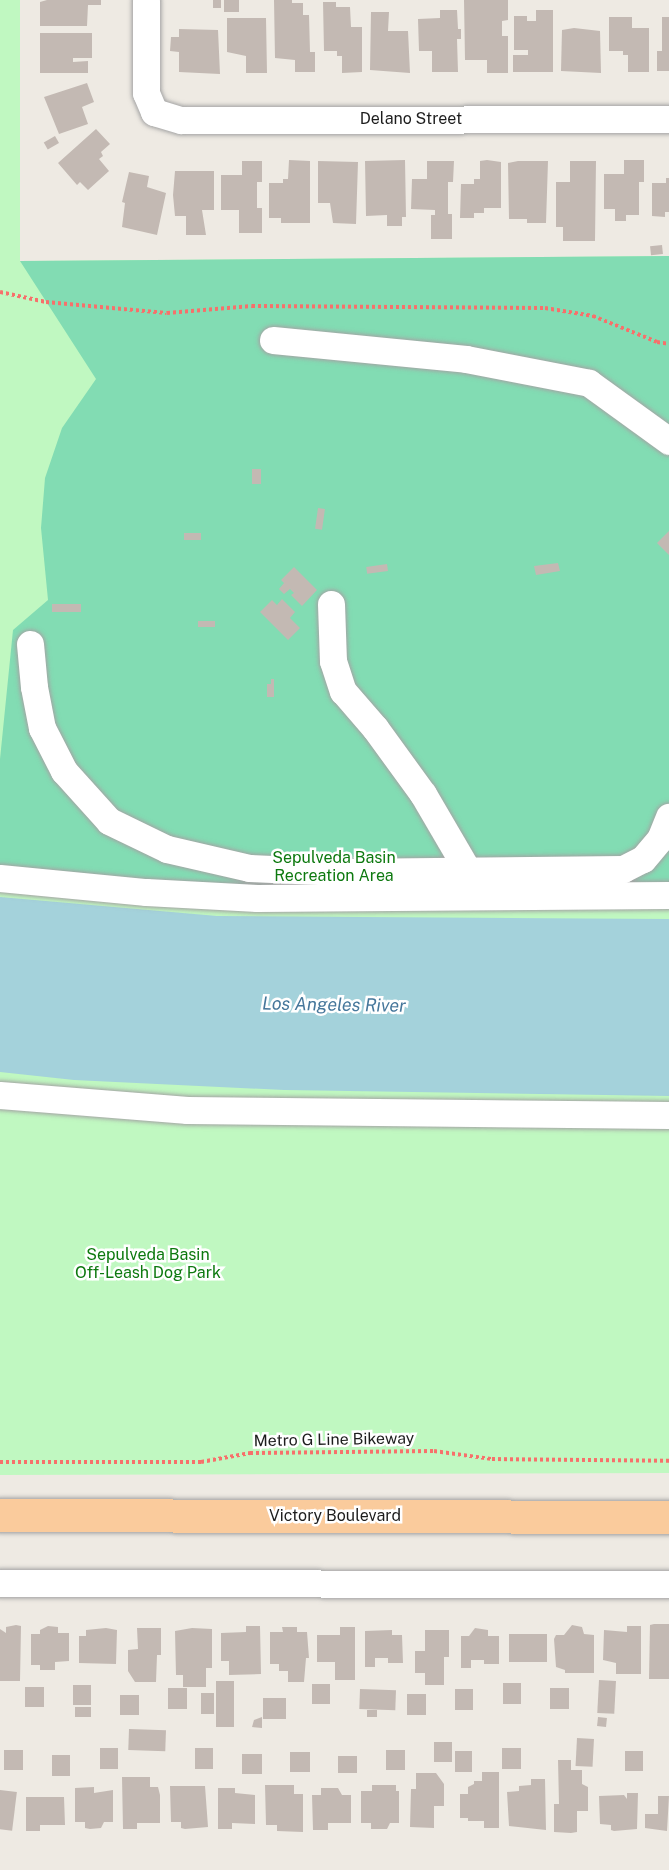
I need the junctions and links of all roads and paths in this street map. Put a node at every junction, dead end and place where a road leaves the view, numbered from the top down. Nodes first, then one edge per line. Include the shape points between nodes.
1 (146, 0) edge
2 (669, 119) edge
3 (0, 292) edge
4 (273, 340) dead end
5 (669, 344) edge
6 (669, 441) edge
7 (331, 604) dead end
8 (30, 644) dead end
9 (669, 817) edge
10 (468, 871) junction
11 (0, 878) edge
12 (669, 895) edge
13 (0, 1095) edge
14 (669, 1115) edge
15 (669, 1461) edge
16 (0, 1462) edge
17 (0, 1515) edge
18 (669, 1518) edge
19 (0, 1583) edge
20 (669, 1584) edge

1 - 2 street, Delano Street via 146,93 154,112 181,120
3 - 5 path via 46,302 167,313 252,306 545,308 593,316
4 - 6 street via 466,359 589,384
7 - 10 street via 333,661 343,691 423,794
8 - 10 street via 42,728 64,771 109,821 167,849 249,868
9 - 10 street via 660,839 643,860 623,869
11 - 12 street via 257,898
13 - 14 street via 187,1110
15 - 16 path, Metro G Line Bikeway via 492,1460 434,1451 250,1453 201,1462
17 - 18 main road, Victory Boulevard
19 - 20 street

